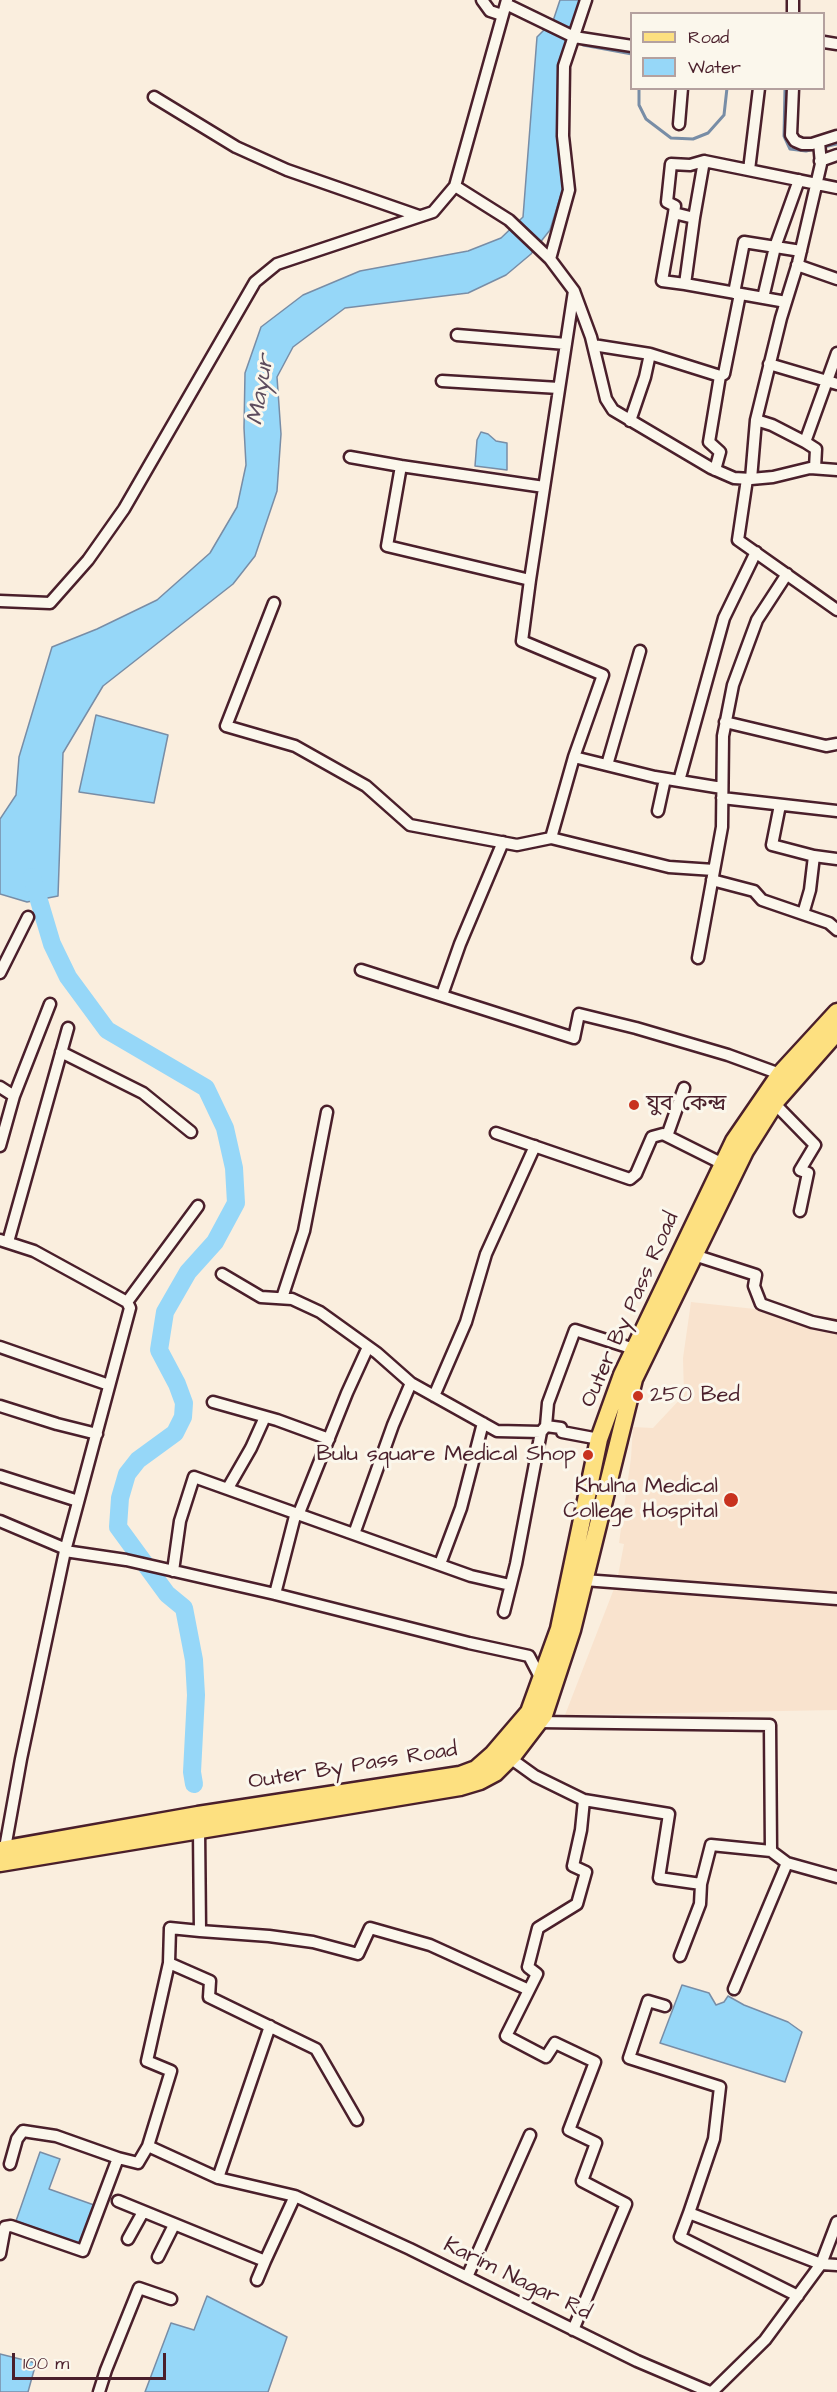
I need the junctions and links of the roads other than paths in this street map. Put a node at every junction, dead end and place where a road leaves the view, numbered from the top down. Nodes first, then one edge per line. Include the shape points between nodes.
1 (482, 0) edge
2 (586, 0) edge
3 (505, 6) edge
4 (573, 36) junction
5 (630, 46) edge
6 (682, 90) edge
7 (759, 90) edge
8 (793, 90) edge
9 (154, 97) dead end
10 (679, 124) dead end
11 (837, 136) edge
12 (819, 141) junction
13 (837, 155) edge
14 (820, 159) junction
15 (704, 161) junction
16 (749, 170) junction
17 (799, 180) junction
18 (816, 183) junction
19 (455, 186) junction
20 (837, 188) edge
21 (674, 213) junction
22 (419, 216) junction
23 (694, 218) junction
24 (775, 247) junction
25 (801, 251) junction
26 (550, 259) junction
27 (797, 265) junction
28 (837, 279) edge
29 (685, 284) junction
30 (574, 291) junction
31 (737, 293) junction
32 (763, 298) junction
33 (786, 302) junction
34 (457, 335) dead end
35 (566, 344) junction
36 (592, 345) junction
37 (837, 353) edge
38 (650, 354) junction
39 (770, 364) junction
40 (720, 376) junction
41 (442, 381) dead end
42 (832, 383) edge
43 (559, 388) junction
44 (756, 420) junction
45 (630, 421) junction
46 (805, 442) junction
47 (351, 457) dead end
48 (401, 466) junction
49 (815, 468) junction
50 (715, 470) junction
51 (837, 470) edge
52 (749, 479) junction
53 (544, 488) junction
54 (756, 552) junction
55 (787, 574) junction
56 (530, 580) junction
57 (0, 601) edge
58 (274, 603) dead end
59 (837, 610) edge
60 (640, 651) dead end
61 (725, 723) junction
62 (837, 744) edge
63 (574, 757) junction
64 (607, 765) junction
65 (665, 779) junction
66 (679, 781) junction
67 (722, 793) junction
68 (780, 805) junction
69 (658, 811) dead end
70 (837, 811) edge
71 (551, 838) junction
72 (503, 842) junction
73 (814, 856) junction
74 (837, 859) edge
75 (713, 875) junction
76 (803, 914) junction
77 (28, 916) dead end
78 (837, 930) edge
79 (698, 958) dead end
80 (361, 970) dead end
81 (0, 973) edge
82 (442, 995) junction
83 (51, 1004) dead end
84 (837, 1012) edge
85 (68, 1028) dead end
86 (837, 1032) edge
87 (61, 1052) junction
88 (780, 1074) junction
89 (0, 1087) edge
90 (684, 1088) dead end
91 (14, 1096) junction
92 (775, 1104) junction
93 (327, 1112) dead end
94 (191, 1132) dead end
95 (496, 1133) dead end
96 (667, 1136) junction
97 (0, 1146) edge
98 (535, 1146) junction
99 (723, 1164) junction
100 (198, 1206) dead end
101 (800, 1211) dead end
102 (4, 1241) edge
103 (694, 1255) junction
104 (222, 1274) dead end
105 (282, 1298) junction
106 (127, 1302) junction
107 (837, 1327) edge
108 (0, 1347) edge
109 (369, 1347) junction
110 (634, 1348) junction
111 (411, 1383) junction
112 (109, 1385) junction
113 (434, 1396) junction
114 (213, 1402) dead end
115 (0, 1406) edge
116 (265, 1417) junction
117 (483, 1423) junction
118 (544, 1429) junction
119 (97, 1434) junction
120 (329, 1439) junction
121 (599, 1439) junction
122 (0, 1476) edge
123 (228, 1488) junction
124 (78, 1501) junction
125 (299, 1514) junction
126 (0, 1521) edge
127 (354, 1534) junction
128 (65, 1550) junction
129 (440, 1564) junction
130 (173, 1571) junction
131 (584, 1580) junction
132 (510, 1585) junction
133 (275, 1594) junction
134 (837, 1599) edge
135 (504, 1612) dead end
136 (541, 1679) junction
137 (538, 1722) junction
138 (510, 1758) junction
139 (584, 1800) junction
140 (199, 1830) junction
141 (771, 1851) junction
142 (2, 1854) edge
143 (787, 1863) junction
144 (837, 1877) edge
145 (701, 1884) junction
146 (200, 1931) junction
147 (680, 1956) dead end
148 (169, 1963) junction
149 (734, 1989) dead end
150 (529, 1990) junction
151 (665, 2006) dead end
152 (270, 2026) junction
153 (357, 2120) dead end
154 (530, 2135) dead end
155 (148, 2146) junction
156 (118, 2158) junction
157 (10, 2164) dead end
158 (218, 2178) junction
159 (295, 2196) junction
160 (118, 2201) dead end
161 (143, 2212) junction
162 (689, 2213) junction
163 (837, 2222) edge
164 (174, 2225) junction
165 (128, 2240) dead end
166 (0, 2254) edge
167 (159, 2257) dead end
168 (265, 2261) junction
169 (821, 2264) junction
170 (837, 2265) edge
171 (467, 2277) junction
172 (257, 2280) dead end
173 (798, 2296) junction
174 (171, 2299) dead end
175 (573, 2330) junction
176 (99, 2392) edge
177 (711, 2392) edge

1 - 3 street via 490,11
2 - 4 street
3 - 4 street
3 - 19 street
4 - 5 street
4 - 26 street via 564,66 563,136 569,190
6 - 10 street
7 - 16 street
8 - 12 street via 791,135 802,144
9 - 22 street via 236,147 287,170
11 - 12 street
12 - 14 street
13 - 14 street
14 - 18 street
15 - 16 street
15 - 21 street via 671,164 667,202 675,206
15 - 23 street
16 - 17 street
17 - 18 street
17 - 24 street
18 - 20 street
18 - 25 street
19 - 22 street via 432,212
19 - 26 street via 509,220
21 - 23 street
21 - 29 street via 662,281
22 - 57 street via 277,264 255,282 124,509 88,560 50,603
23 - 29 street
24 - 25 street
24 - 31 street via 744,242
24 - 32 street
25 - 27 street
26 - 30 street
27 - 28 street
27 - 33 street
29 - 31 street
30 - 35 street
30 - 36 street
31 - 32 street
31 - 40 street via 724,374
32 - 33 street
33 - 39 street
34 - 35 street
35 - 43 street
36 - 38 street
36 - 45 street via 606,399 613,410
37 - 42 street
38 - 40 street
38 - 45 street
39 - 42 street
39 - 44 street
40 - 50 street via 709,442 720,452
41 - 43 street
42 - 46 street
43 - 53 street
44 - 46 street
44 - 52 street
45 - 50 street
46 - 49 street via 816,449
47 - 48 street
48 - 53 street
48 - 56 street via 387,546
49 - 51 street
49 - 52 street
50 - 52 street
52 - 54 street via 738,540
53 - 56 street
54 - 55 street
54 - 66 street via 724,618
55 - 59 street
55 - 61 street via 758,620 733,685
56 - 63 street via 522,641 603,675
58 - 72 street via 226,726 295,746 366,786 410,825
60 - 64 street
61 - 62 street via 826,746
61 - 67 street
63 - 64 street
63 - 71 street
64 - 65 street
65 - 66 street
65 - 69 street
66 - 67 street
67 - 68 street
67 - 75 street via 722,827
68 - 70 street
68 - 73 street via 772,845
71 - 72 street via 517,844
71 - 75 street
72 - 82 street
73 - 74 street
73 - 76 street
75 - 76 street via 754,891 762,900
75 - 79 street
76 - 78 street via 830,923
77 - 81 street
80 - 82 street
82 - 88 street via 574,1038 579,1014 728,1055
83 - 91 street
84 - 88 main road, Outer By Pass Road
85 - 87 street
86 - 92 main road, Outer By Pass Road
87 - 94 street via 143,1093
87 - 102 street
88 - 99 main road, Outer By Pass Road via 734,1140
89 - 91 street
90 - 96 street
91 - 97 street
92 - 101 street via 815,1144 800,1170 808,1173
92 - 103 main road, Outer By Pass Road via 745,1151
93 - 105 street via 304,1231
95 - 98 street
96 - 98 street via 652,1137 630,1179
96 - 99 street
98 - 113 street via 486,1254 466,1322
99 - 110 main road, Outer By Pass Road
100 - 106 street
102 - 106 street via 34,1251
103 - 107 street via 756,1275 754,1286 761,1304
103 - 131 main road, Outer By Pass Road via 634,1379
104 - 105 street via 261,1297
105 - 109 street via 320,1312
106 - 112 street via 130,1308
108 - 112 street
109 - 111 street
109 - 120 street
110 - 118 street via 575,1330 548,1403
110 - 121 main road, Outer By Pass Road
111 - 113 street
111 - 127 street
112 - 119 street
113 - 117 street
114 - 116 street
115 - 119 street
116 - 120 street
116 - 123 street
117 - 118 street via 497,1431
117 - 129 street
118 - 121 street via 561,1428 562,1432
118 - 132 street
119 - 124 street
120 - 125 street
121 - 136 main road, Outer By Pass Road via 559,1629
122 - 124 street
123 - 125 street
123 - 130 street via 194,1477 180,1521
124 - 128 street
125 - 127 street
125 - 133 street via 295,1516
126 - 128 street
127 - 129 street
128 - 130 street
128 - 142 street
129 - 132 street
130 - 133 street
131 - 134 street
131 - 137 main road, Outer By Pass Road via 572,1630
132 - 135 street
133 - 136 street via 529,1656
136 - 142 main road, Outer By Pass Road via 529,1712 506,1740 476,1769 460,1775 198,1815
137 - 138 main road, Outer By Pass Road
137 - 141 street via 770,1725
138 - 139 street via 535,1776
138 - 140 main road, Outer By Pass Road via 495,1773 460,1787
139 - 145 street via 669,1814 659,1878
139 - 150 street via 573,1866 586,1872 577,1904 538,1928 528,1967 537,1974
140 - 142 main road, Outer By Pass Road
140 - 146 street
141 - 143 street
141 - 145 street via 711,1845
143 - 144 street
143 - 149 street
145 - 147 street via 700,1904
146 - 148 street via 170,1929
146 - 150 street via 302,1940 358,1954 370,1928 430,1945
148 - 152 street via 210,1981 209,1997
148 - 155 street via 147,2061 171,2071
150 - 175 street via 506,2036 546,2057 555,2043 595,2062 569,2130 596,2143 582,2181 626,2204
151 - 162 street via 648,2001 629,2058 720,2087 714,2139
152 - 153 street via 316,2049
152 - 158 street
154 - 171 street
155 - 156 street via 138,2163
155 - 158 street, Karim Nagar Rd
156 - 157 street via 56,2136 23,2131
156 - 166 street via 83,2251 11,2226 5,2227
158 - 159 street, Karim Nagar Rd
159 - 168 street
159 - 171 street, Karim Nagar Rd
160 - 161 street
161 - 164 street
161 - 165 street
162 - 169 street
162 - 173 street via 680,2237
163 - 169 street
164 - 167 street
164 - 168 street
168 - 172 street
169 - 170 street
169 - 173 street
171 - 175 street, Karim Nagar Rd
173 - 177 street via 765,2340
174 - 176 street via 139,2288
175 - 177 street, Karim Nagar Rd

